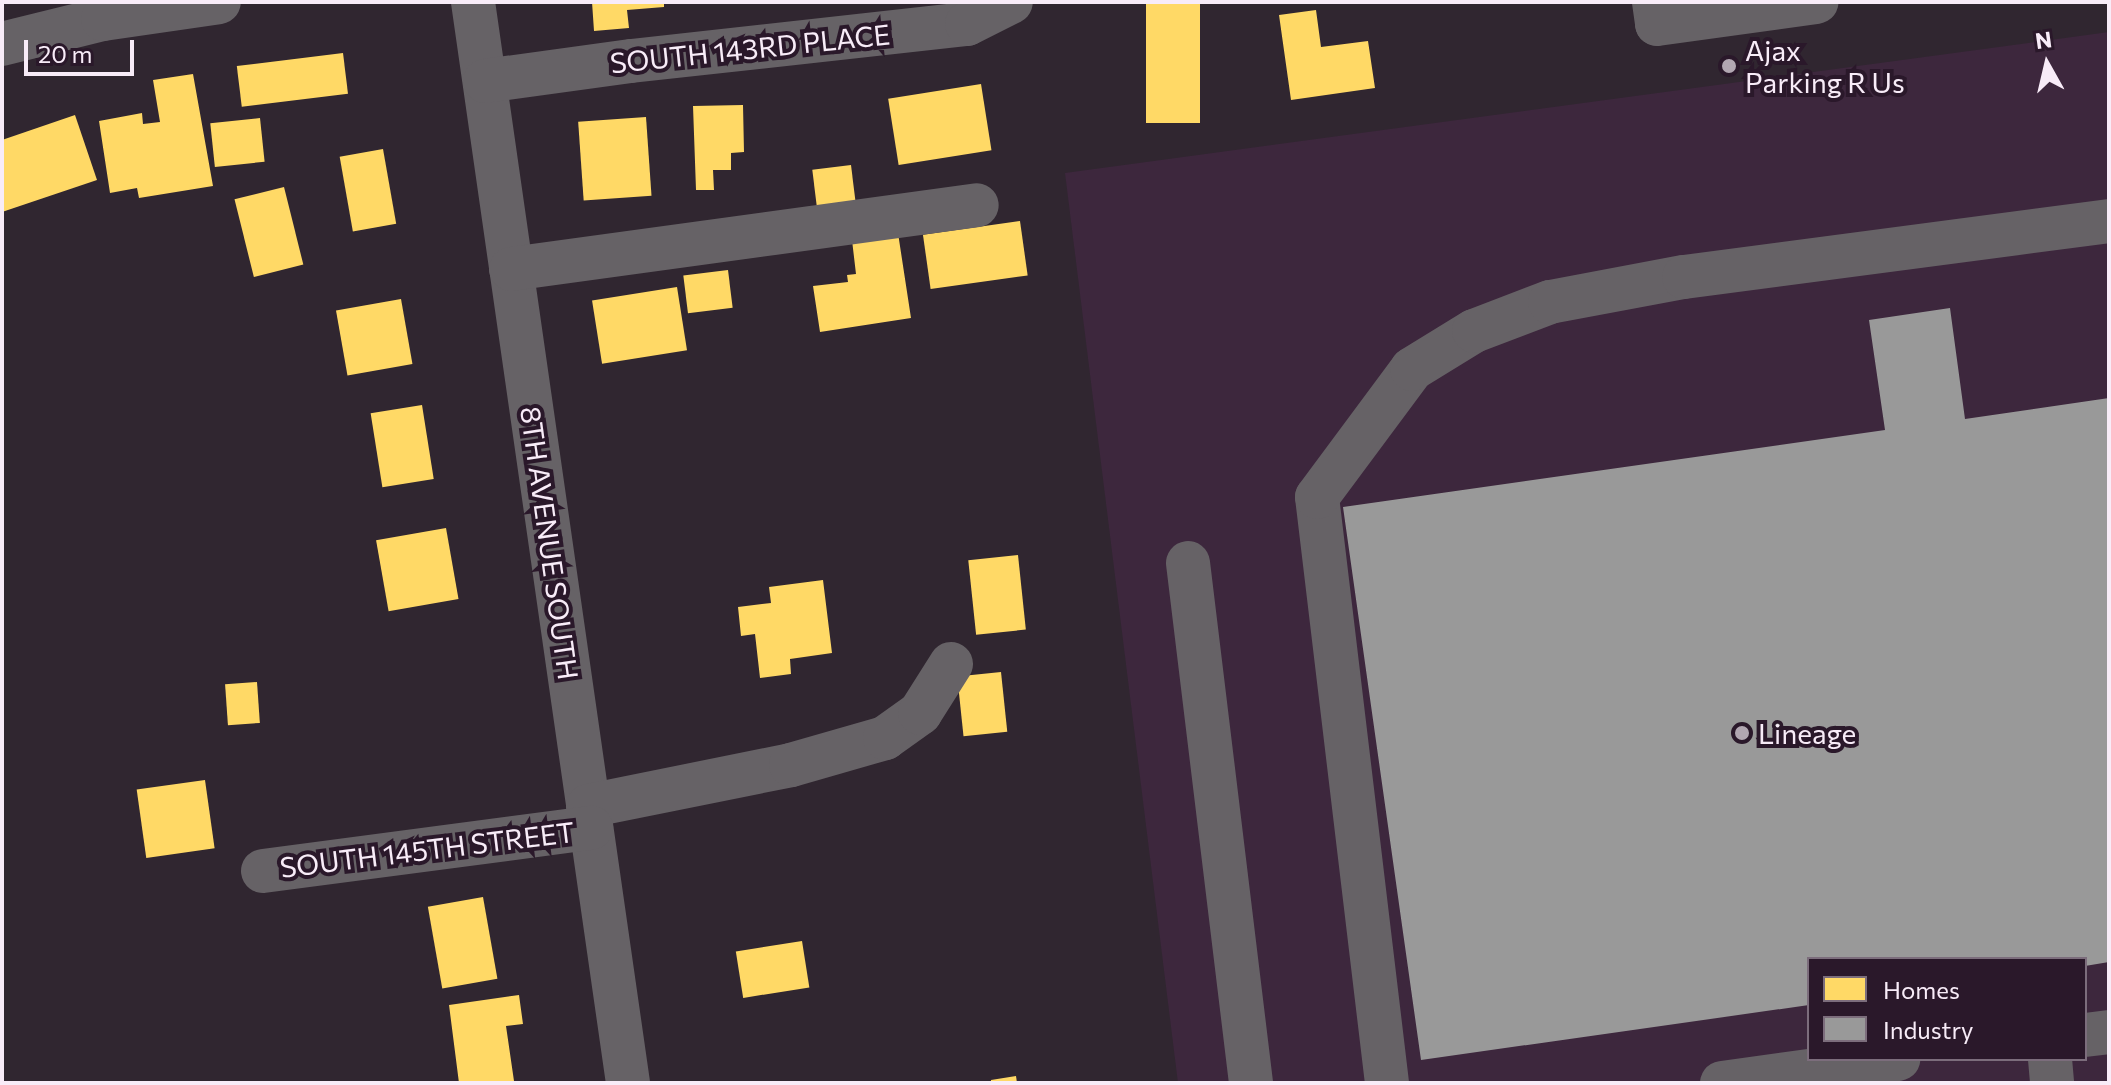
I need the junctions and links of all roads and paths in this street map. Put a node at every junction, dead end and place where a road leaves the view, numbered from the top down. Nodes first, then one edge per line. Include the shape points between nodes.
1 (219, 2) edge
2 (473, 2) edge
3 (1011, 2) edge
4 (1654, 2) edge
5 (1816, 2) edge
6 (2, 44) edge
7 (485, 81) junction
8 (977, 205) dead end
9 (2109, 221) edge
10 (511, 269) junction
11 (1188, 563) dead end
12 (951, 664) dead end
13 (590, 817) junction
14 (263, 871) dead end
15 (2109, 1032) edge
16 (2087, 1035) edge
17 (1883, 1061) edge
18 (2050, 1061) edge
19 (628, 1083) edge
20 (1251, 1083) edge
21 (1387, 1083) edge
22 (1722, 1083) edge
23 (2052, 1083) edge

1 - 6 street via 103,19
2 - 7 street, 8TH AVENUE SOUTH
3 - 7 street, SOUTH 143RD PLACE via 967,24
4 - 5 street via 1657,24
7 - 10 street, 8TH AVENUE SOUTH
8 - 10 street
9 - 21 street via 1684,277 1550,302 1474,331 1412,369 1317,497
10 - 13 street, 8TH AVENUE SOUTH
11 - 20 street
12 - 13 street, SOUTH 145TH STREET via 920,713 885,738
13 - 14 street, SOUTH 145TH STREET
13 - 19 street, 8TH AVENUE SOUTH
15 - 16 street
17 - 22 street
18 - 23 street

